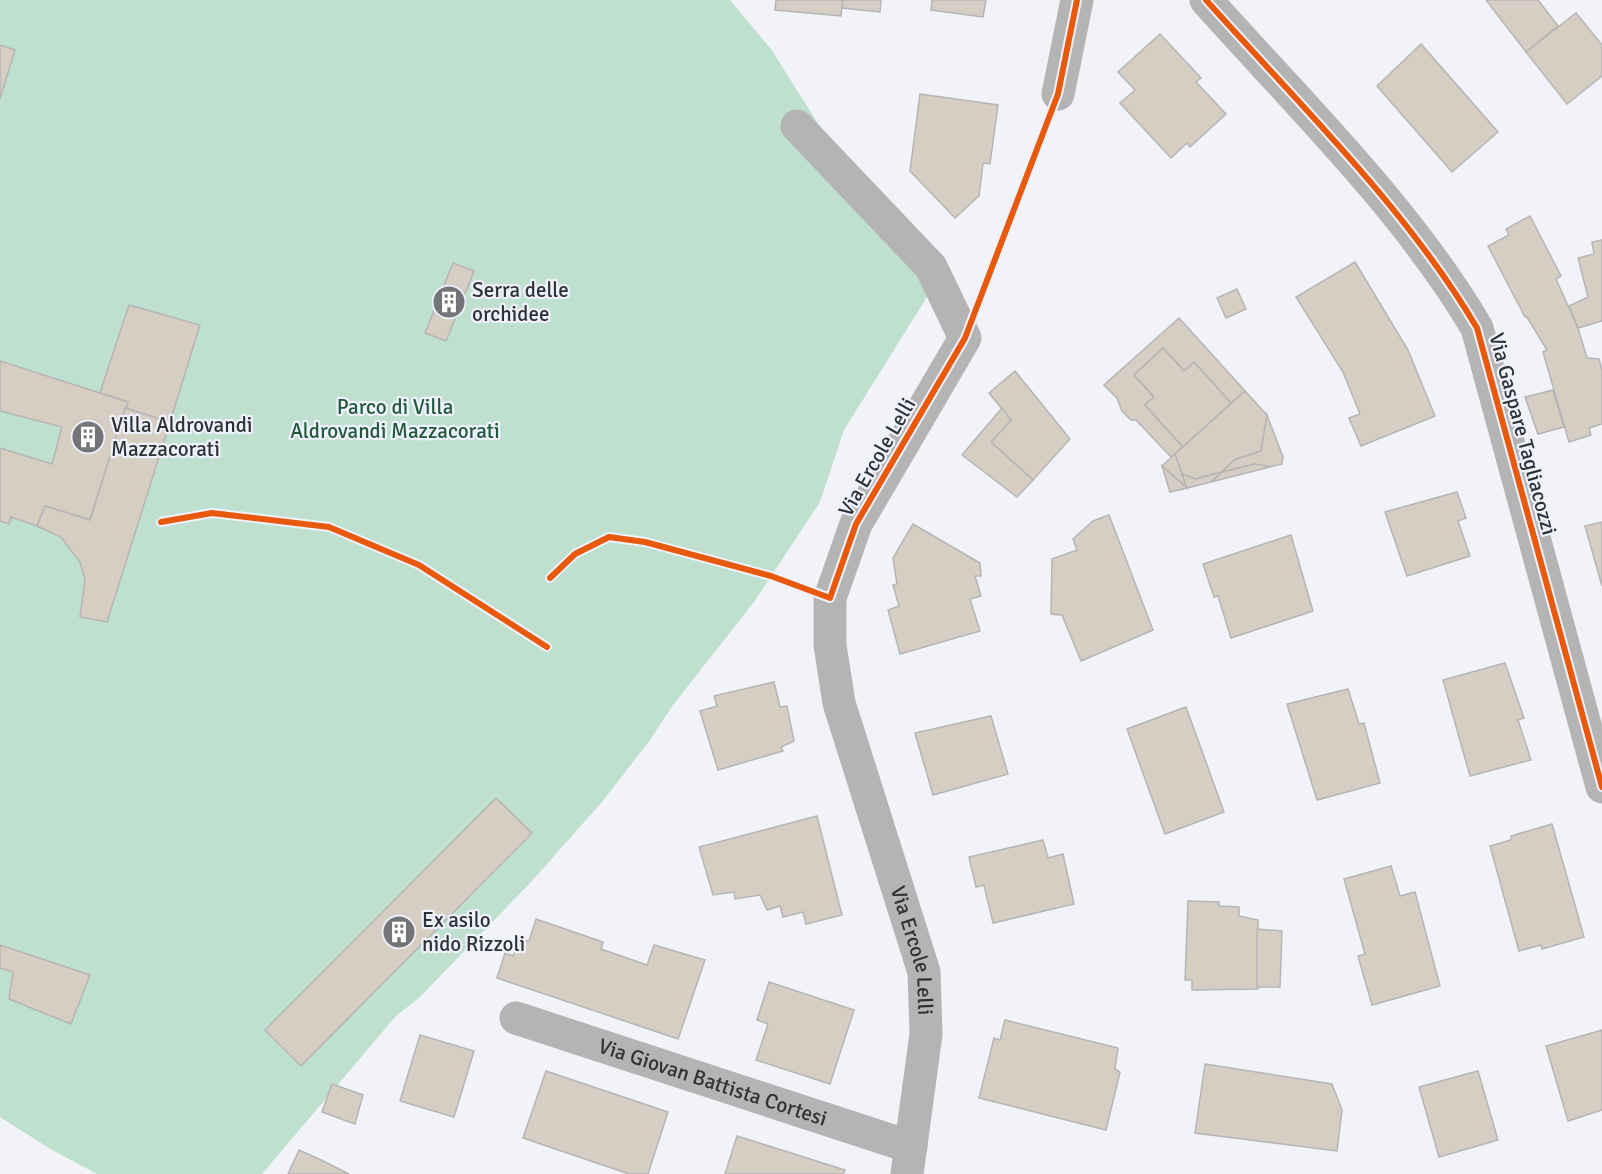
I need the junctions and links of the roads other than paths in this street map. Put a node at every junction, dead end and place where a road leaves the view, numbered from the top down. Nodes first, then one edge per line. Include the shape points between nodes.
1 (1077, 0) edge
2 (1206, 0) edge
3 (1058, 94) dead end
4 (797, 126) dead end
5 (1602, 787) edge
6 (516, 1018) dead end
7 (909, 1161) edge

1 - 3 street
2 - 5 street, Via Gaspare Tagliacozzi via 1398,216 1455,290 1477,328
4 - 7 street, Via Ercole Lelli via 931,267 965,338 856,524 830,598 830,645 839,703 924,972 926,1034
6 - 7 street, Via Giovan Battista Cortesi

